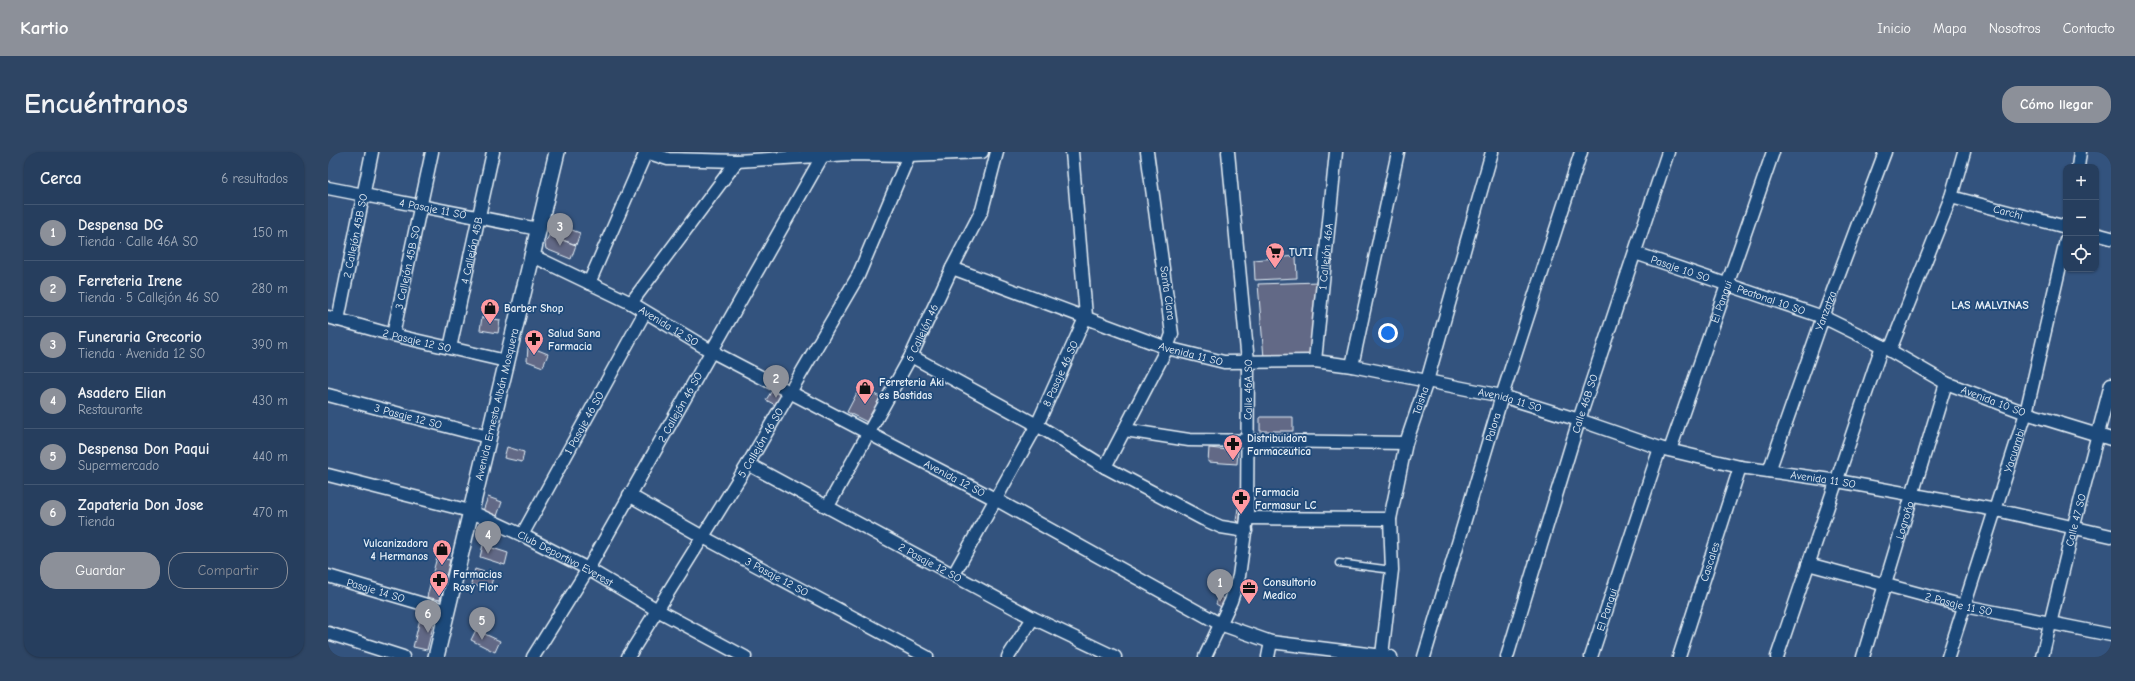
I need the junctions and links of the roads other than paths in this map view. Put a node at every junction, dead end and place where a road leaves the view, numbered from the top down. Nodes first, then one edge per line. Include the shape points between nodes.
1 (372, 152) edge
2 (432, 152) edge
3 (493, 152) edge
4 (557, 152) edge
5 (646, 152) edge
6 (982, 152) edge
7 (997, 152) edge
8 (1072, 152) edge
9 (1147, 152) edge
10 (1228, 152) edge
11 (1336, 152) edge
12 (1398, 152) edge
13 (1492, 152) edge
14 (1581, 152) edge
15 (1668, 152) edge
16 (1773, 152) edge
17 (1885, 152) edge
18 (1964, 152) edge
19 (2080, 152) edge
20 (850, 153) edge
21 (921, 153) edge
22 (770, 155) edge
23 (823, 155) junction
24 (909, 155) junction
25 (670, 156) edge
26 (737, 161) junction
27 (2078, 164) edge
28 (328, 188) edge
29 (363, 195) junction
30 (1951, 197) junction
31 (420, 205) junction
32 (478, 218) junction
33 (2063, 226) edge
34 (538, 229) junction
35 (2099, 235) edge
36 (2111, 238) edge
37 (1635, 253) junction
38 (2063, 253) edge
39 (531, 256) junction
40 (952, 268) junction
41 (589, 283) junction
42 (1726, 283) junction
43 (631, 303) junction
44 (646, 312) junction
45 (1086, 316) junction
46 (1823, 317) junction
47 (333, 319) edge
48 (392, 335) junction
49 (450, 348) junction
50 (1167, 348) junction
51 (1886, 348) junction
52 (711, 351) junction
53 (911, 356) junction
54 (506, 361) junction
55 (1315, 361) junction
56 (1248, 362) junction
57 (1352, 366) junction
58 (1427, 381) junction
59 (1946, 382) junction
60 (2111, 384) edge
61 (789, 391) junction
62 (328, 396) edge
63 (1502, 396) junction
64 (2026, 413) junction
65 (1579, 420) junction
66 (1037, 425) junction
67 (1125, 430) junction
68 (870, 433) junction
69 (2098, 436) junction
70 (488, 437) junction
71 (2111, 439) edge
72 (1249, 440) junction
73 (1406, 443) junction
74 (1665, 449) junction
75 (748, 464) junction
76 (1105, 467) junction
77 (1740, 467) junction
78 (1769, 471) junction
79 (328, 475) edge
80 (1838, 481) junction
81 (1913, 494) junction
82 (629, 495) junction
83 (995, 499) junction
84 (828, 506) junction
85 (1996, 510) junction
86 (470, 511) junction
87 (1247, 518) junction
88 (1390, 519) junction
89 (2073, 529) junction
90 (1246, 531) junction
91 (522, 535) junction
92 (2111, 536) edge
93 (703, 537) junction
94 (1339, 563) dead end
95 (1808, 564) junction
96 (588, 568) junction
97 (1392, 570) junction
98 (954, 574) junction
99 (328, 576) edge
100 (1884, 585) junction
101 (1964, 606) junction
102 (447, 611) junction
103 (659, 611) junction
104 (1034, 618) junction
105 (2050, 623) junction
106 (1220, 624) junction
107 (328, 633) edge
108 (2111, 635) edge
109 (1271, 642) junction
110 (1342, 653) edge
111 (1387, 656) edge
112 (403, 657) edge
113 (436, 657) edge
114 (533, 657) edge
115 (628, 657) edge
116 (745, 657) edge
117 (927, 657) edge
118 (1008, 657) edge
119 (1115, 657) edge
120 (1205, 657) edge
121 (1268, 657) edge
122 (1424, 657) edge
123 (1508, 657) edge
124 (1592, 657) edge
125 (1680, 657) edge
126 (1777, 657) edge
127 (1863, 657) edge
128 (1948, 657) edge
129 (2042, 657) edge

1 - 29 street, 2 Callejón 45B SO
2 - 31 street, 3 Callejón 45B SO
3 - 32 street, 4 Callejón 45B
4 - 34 street, Avenida Ernesto Albán Mosquera
5 - 25 street
5 - 41 street
6 - 21 street
7 - 40 street, 6 Callejón 46 via 982,210
8 - 45 street, 8 Pasaje 46 SO
9 - 50 street, Santa Clara via 1172,326
10 - 56 street, Calle 46A SO
11 - 55 street, 1 Callejón 46A
12 - 57 street
13 - 58 street, Taisha
14 - 63 street, Palora
15 - 37 street, Calle 46B SO
16 - 42 street, El Pangui
17 - 46 street, Yanzatza
18 - 30 street
19 - 27 street
20 - 23 street
20 - 24 street
21 - 24 street
22 - 23 street
22 - 26 street
23 - 52 street, 2 Callejón 46 SO
24 - 61 street, 5 Callejón 46 SO via 858,276
25 - 26 street
26 - 43 street
28 - 29 street, 4 Pasaje 11 SO
29 - 31 street, 4 Pasaje 11 SO
29 - 47 street, 2 Callejón 45B SO
30 - 33 street, Carchi
30 - 51 street
31 - 32 street, 4 Pasaje 11 SO
31 - 48 street, 3 Callejón 45B SO
32 - 34 street, 4 Pasaje 11 SO
32 - 49 street, 4 Callejón 45B
34 - 39 street, Avenida Ernesto Albán Mosquera
35 - 36 street
37 - 42 street, Pasaje 10 SO
37 - 65 street, Calle 46B SO
38 - 64 street, Yacuambi
39 - 41 street, Avenida 12 SO
39 - 54 street, Avenida Ernesto Albán Mosquera
40 - 45 street, Avenida 11 SO
40 - 53 street, 6 Callejón 46
41 - 43 street, Avenida 12 SO
42 - 46 street, Peatonal 10 SO
42 - 74 street, El Pangui
43 - 44 street, Avenida 12 SO
44 - 52 street, Avenida 12 SO
44 - 91 street, 1 Pasaje 46 SO
45 - 50 street, Avenida 11 SO
45 - 66 street, 8 Pasaje 46 SO
46 - 51 street, Peatonal 10 SO
46 - 78 street, Yanzatza
47 - 48 street, 2 Pasaje 12 SO
48 - 49 street, 2 Pasaje 12 SO
49 - 54 street, 2 Pasaje 12 SO
50 - 56 street, Avenida 11 SO via 1224,362
50 - 67 street, Santa Clara
51 - 59 street, Avenida 10 SO
51 - 80 street
52 - 61 street, Avenida 12 SO
52 - 82 street, 2 Callejón 46 SO
53 - 66 street
53 - 68 street, 6 Callejón 46
54 - 70 street, Avenida Ernesto Albán Mosquera
55 - 56 street, Avenida 11 SO
55 - 57 street, Avenida 11 SO
56 - 72 street, Calle 46A SO
57 - 58 street, Avenida 11 SO
58 - 63 street, Avenida 11 SO
58 - 73 street, Taisha
59 - 64 street, Avenida 10 SO
59 - 81 street, Logroño
60 - 69 street, Calle 47 SO
61 - 68 street, Avenida 12 SO
61 - 75 street, 5 Callejón 46 SO
62 - 70 street, 3 Pasaje 12 SO
63 - 65 street, Avenida 11 SO
63 - 122 street, Palora
64 - 69 street, Avenida 10 SO
64 - 85 street, Yacuambi
65 - 74 street, Avenida 11 SO
65 - 123 street, Calle 46B SO
66 - 76 street
66 - 83 street, 8 Pasaje 46 SO
67 - 72 street via 1189,440
67 - 76 street, Santa Clara
68 - 83 street, Avenida 12 SO
68 - 84 street, 6 Callejón 46
69 - 71 street, Avenida 10 SO
69 - 89 street, Calle 47 SO
70 - 86 street, Avenida Ernesto Albán Mosquera
72 - 73 street
72 - 87 street, Calle 46A SO
73 - 88 street, Taisha
74 - 77 street, Avenida 11 SO
74 - 124 street, El Pangui
75 - 84 street, 2 Pasaje 12 SO
75 - 93 street, 5 Callejón 46 SO
76 - 90 street via 1203,519 1221,527
77 - 78 street, Avenida 11 SO
77 - 125 street, Cascales
78 - 80 street, Avenida 11 SO
79 - 86 street, Club Deportivo Everest
80 - 81 street, Avenida 11 SO
80 - 95 street
81 - 85 street, Avenida 11 SO
81 - 100 street, Logroño
82 - 93 street, 3 Pasaje 12 SO
82 - 96 street, 2 Callejón 46 SO
83 - 98 street, 8 Pasaje 46 SO
83 - 106 street, Avenida 12 SO
84 - 98 street, 2 Pasaje 12 SO
85 - 89 street, Avenida 11 SO
85 - 101 street, Yacuambi
86 - 91 street, Club Deportivo Everest
86 - 102 street, Avenida Ernesto Albán Mosquera
87 - 88 street
87 - 90 street, Calle 46A SO
88 - 97 street, Taisha
89 - 92 street, Avenida 11 SO
89 - 105 street, Calle 47 SO
90 - 106 street, Calle 46A SO via 1238,576 1231,601
91 - 96 street, Club Deportivo Everest
93 - 103 street, 5 Callejón 46 SO
93 - 117 street, 3 Pasaje 12 SO
94 - 97 lane
95 - 100 street, 2 Pasaje 11 SO
95 - 126 street
96 - 103 street, Club Deportivo Everest
96 - 114 street, 2 Callejón 46 SO
97 - 111 street, Taisha
98 - 104 street, 2 Pasaje 12 SO
99 - 102 street, Pasaje 14 SO
100 - 101 street, 2 Pasaje 11 SO
100 - 127 street, Logroño
101 - 105 street, 2 Pasaje 11 SO
101 - 128 street, Yacuambi
102 - 113 street, Avenida Ernesto Albán Mosquera
103 - 115 street, 5 Callejón 46 SO
103 - 116 street, Club Deportivo Everest
104 - 118 street
104 - 119 street, 2 Pasaje 12 SO
105 - 108 street, 2 Pasaje 11 SO
105 - 129 street, Calle 47 SO
106 - 109 street, Avenida 12 SO
106 - 120 street
107 - 112 street
109 - 110 street, Avenida 12 SO
109 - 121 street
110 - 111 street, Avenida 12 SO

